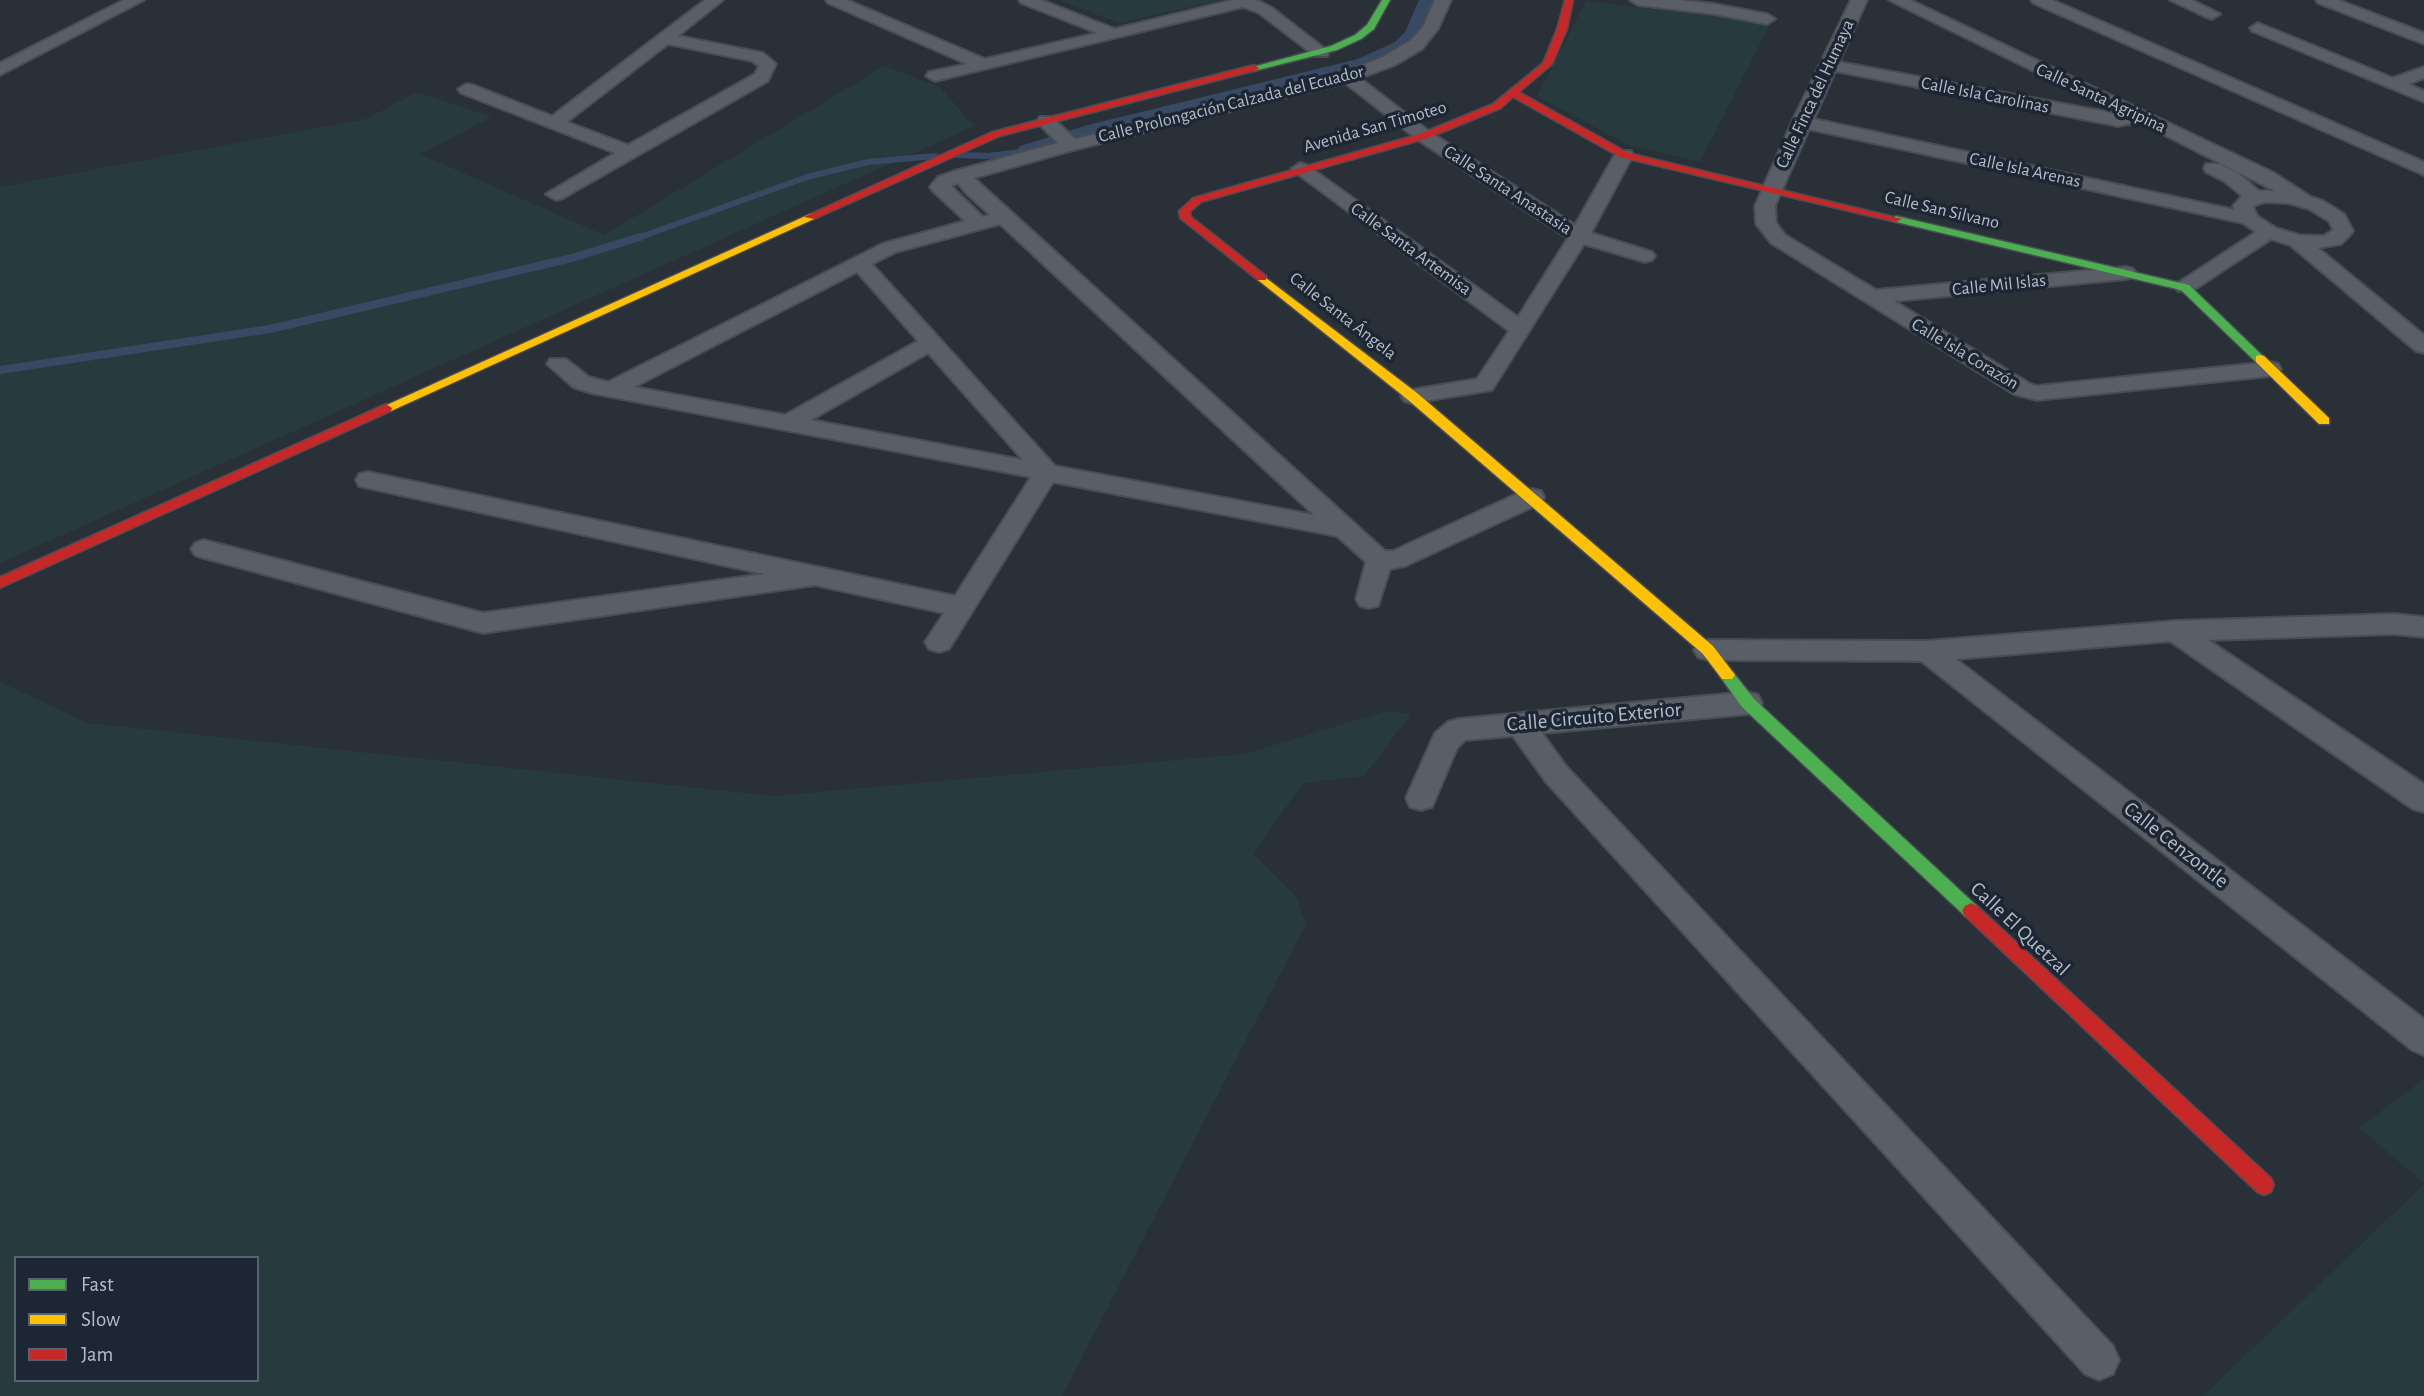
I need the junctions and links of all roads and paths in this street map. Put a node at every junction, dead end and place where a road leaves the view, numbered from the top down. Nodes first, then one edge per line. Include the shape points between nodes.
1 (136, 0) edge
2 (715, 0) edge
3 (1027, 0) edge
4 (1386, 0) edge
5 (1443, 0) edge
6 (1569, 0) edge
7 (1638, 0) edge
8 (1861, 0) edge
9 (1897, 0) edge
10 (2039, 0) edge
11 (2178, 0) edge
12 (2324, 0) edge
13 (1245, 1) edge
14 (847, 2) edge
15 (1716, 5) edge
16 (2212, 14) dead end
17 (1767, 19) dead end
18 (2258, 28) dead end
19 (1111, 33) junction
20 (664, 38) junction
21 (2424, 39) edge
22 (1321, 52) junction
23 (982, 64) junction
24 (1829, 65) junction
25 (0, 70) edge
26 (2424, 72) edge
27 (935, 76) dead end
28 (1348, 77) junction
29 (2394, 84) junction
30 (467, 89) dead end
31 (1515, 94) junction
32 (2424, 97) edge
33 (2142, 117) junction
34 (1046, 121) junction
35 (2118, 121) junction
36 (1801, 122) junction
37 (554, 123) junction
38 (1424, 135) junction
39 (1071, 145) junction
40 (631, 153) junction
41 (1624, 155) junction
42 (1300, 169) junction
43 (2424, 169) edge
44 (962, 175) junction
45 (1772, 189) junction
46 (556, 194) dead end
47 (1215, 194) joint
48 (2254, 197) junction
49 (2303, 200) junction
50 (1004, 217) junction
51 (2249, 219) junction
52 (978, 223) junction
53 (2269, 232) junction
54 (1578, 236) junction
55 (2297, 241) junction
56 (1645, 256) dead end
57 (860, 263) junction
58 (2126, 273) junction
59 (2185, 287) junction
60 (1872, 298) junction
61 (1521, 329) junction
62 (931, 342) junction
63 (2424, 346) edge
64 (558, 364) dead end
65 (2270, 369) junction
66 (614, 388) junction
67 (1412, 396) junction
68 (2324, 421) dead end
69 (791, 422) junction
70 (1047, 472) junction
71 (368, 480) dead end
72 (1532, 497) junction
73 (1345, 529) junction
74 (204, 549) dead end
75 (1379, 560) junction
76 (814, 576) junction
77 (0, 583) edge
78 (1369, 599) dead end
79 (961, 607) junction
80 (2424, 627) edge
81 (2175, 631) junction
82 (939, 642) dead end
83 (1708, 650) junction
84 (1927, 651) junction
85 (1748, 703) junction
86 (1519, 723) junction
87 (1421, 798) dead end
88 (2424, 800) edge
89 (2424, 1038) edge
90 (2264, 1185) dead end
91 (2099, 1360) dead end

1 - 25 street
2 - 20 street
3 - 19 street
4 - 22 street, Calle Prolongación Calzada del Ecuador via 1365,32
5 - 28 street, Calle Prolongación Calzada del Ecuador via 1430,29 1416,44 1389,61
6 - 31 street, Avenida San Timoteo via 1547,64
7 - 15 street
8 - 24 street, Calle Finca del Humaya
8 - 35 street, Calle Santa Agripina
9 - 33 street, Calle Santa Agripina
10 - 43 street
11 - 16 street
12 - 21 street
13 - 19 street
13 - 22 street via 1265,10
14 - 23 street
15 - 17 street
18 - 29 street
19 - 23 street
20 - 37 street
20 - 40 street via 757,57 768,64 762,77
22 - 34 street, Calle Prolongación Calzada del Ecuador
23 - 27 street
24 - 35 street, Calle Isla Carolinas
24 - 36 street, Calle Finca del Humaya
26 - 29 street
28 - 38 street, Calle Santa Anastasia
28 - 39 street, Calle Prolongación Calzada del Ecuador
29 - 32 street
30 - 37 street
31 - 38 street, Avenida San Timoteo via 1478,115
31 - 41 street, Calle San Silvano
33 - 35 street, Calle Isla Carolinas
33 - 49 street, Calle Santa Agripina via 2267,177
34 - 39 street, Calle Prolongación Calzada del Ecuador
34 - 77 street, Calle Prolongación Calzada del Ecuador via 996,134
35 - 48 street, Calle Santa Agripina via 2231,177
36 - 45 street, Calle Finca del Humaya
36 - 51 street, Calle Isla Arenas
37 - 40 street
38 - 42 street, Avenida San Timoteo
38 - 54 street, Calle Santa Anastasia
39 - 44 street, Calle Prolongación Calzada del Ecuador
40 - 46 street
41 - 45 street, Calle San Silvano
41 - 54 street
42 - 47 street, Avenida San Timoteo
42 - 61 street, Calle Santa Artemisa
44 - 50 street
44 - 52 street via 940,187
45 - 58 street, Calle San Silvano
45 - 60 street, Calle Isla Corazón via 1763,215 1771,232
47 - 67 street, Calle Santa Ángela via 1188,206 1186,218
48 - 49 street
48 - 51 street via 2244,206
49 - 55 street, Calle Santa Agripina via 2337,218 2343,231 2334,240
50 - 52 street
50 - 73 street
51 - 53 street
52 - 57 street via 889,248
53 - 55 street
53 - 59 street
54 - 56 street, Calle Santa Anastasia
54 - 61 street
55 - 63 street
57 - 62 street
57 - 66 street
58 - 59 street, Calle San Silvano
58 - 60 street, Calle Mil Islas
59 - 65 street
60 - 65 street, Calle Isla Corazón via 2022,390 2037,393
61 - 67 street via 1484,385
62 - 69 street
62 - 70 street
64 - 66 street via 581,382
65 - 68 street
66 - 69 street
67 - 72 street, Calle Santa Ángela
69 - 70 street
70 - 73 street
70 - 79 street
71 - 76 street
72 - 75 street via 1396,559
72 - 83 street, Calle Santa Ángela
73 - 75 street
74 - 76 street via 483,623
75 - 78 street
76 - 79 street
79 - 82 street
80 - 81 street
81 - 84 street
81 - 88 street
83 - 84 street
83 - 85 street, Calle El Quetzal
84 - 89 street, Calle Cenzontle
85 - 86 street, Calle Circuito Exterior
85 - 90 street, Calle El Quetzal
86 - 87 street, Calle Circuito Exterior via 1458,730 1445,741
86 - 91 street via 1556,774

